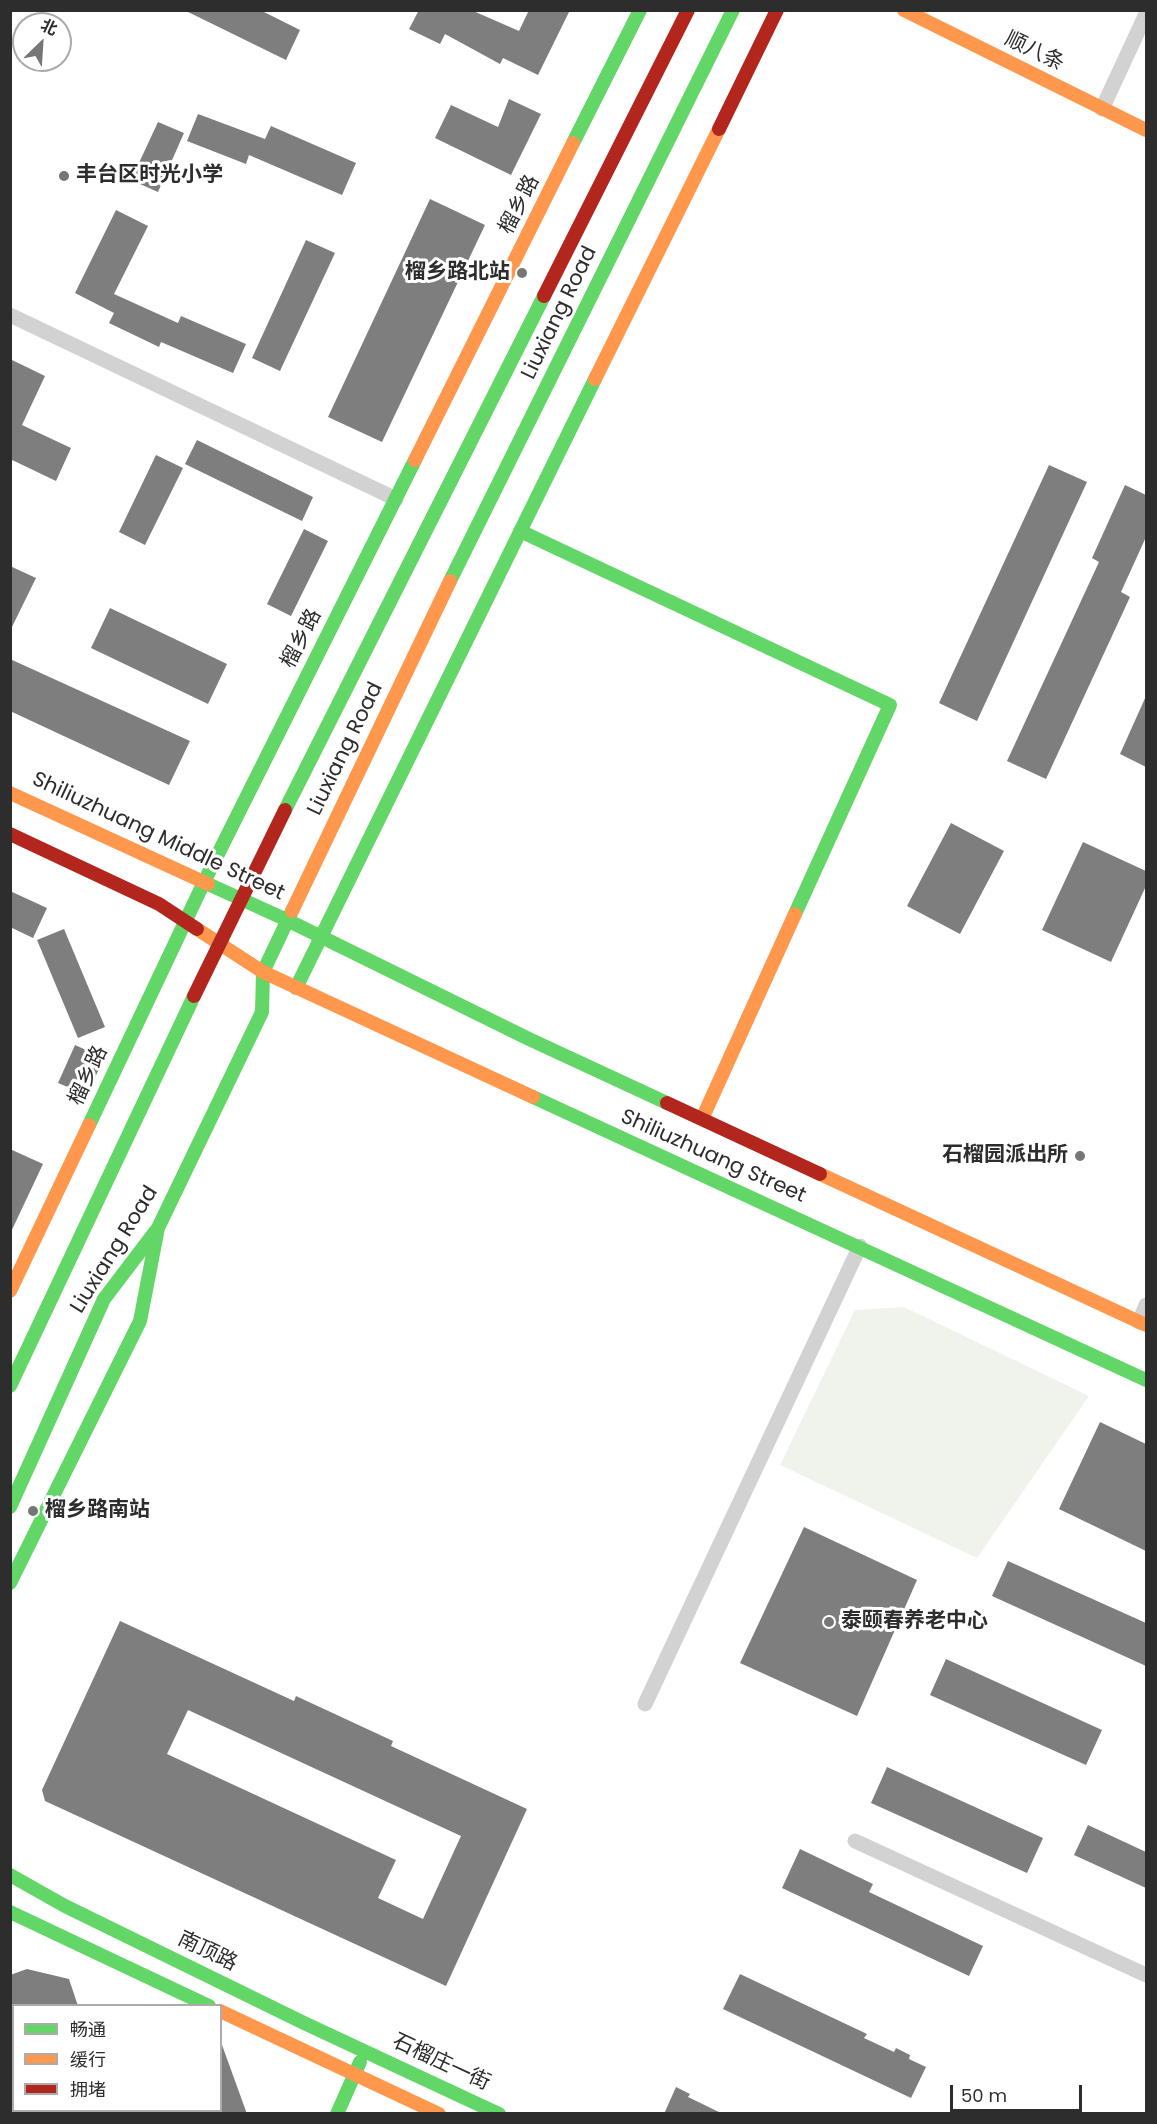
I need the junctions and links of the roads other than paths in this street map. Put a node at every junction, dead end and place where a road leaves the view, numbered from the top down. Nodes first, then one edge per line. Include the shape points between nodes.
1 (640, 10) edge
2 (688, 10) edge
3 (733, 10) edge
4 (777, 10) edge
5 (904, 10) edge
6 (1146, 14) edge
7 (1102, 109) junction
8 (1146, 130) edge
9 (10, 315) edge
10 (396, 499) junction
11 (520, 531) junction
12 (10, 793) edge
13 (10, 834) edge
14 (204, 882) junction
15 (240, 898) junction
16 (287, 920) junction
17 (185, 921) junction
18 (321, 937) junction
19 (219, 942) junction
20 (262, 972) junction
21 (296, 988) junction
22 (702, 1119) junction
23 (158, 1228) junction
24 (860, 1246) junction
25 (10, 1291) edge
26 (1146, 1305) edge
27 (1143, 1323) edge
28 (1146, 1380) edge
29 (10, 1386) edge
30 (10, 1507) edge
31 (10, 1583) edge
32 (645, 1704) dead end
33 (855, 1841) dead end
34 (10, 1875) edge
35 (10, 1912) edge
36 (1146, 1975) edge
37 (205, 2004) edge
38 (222, 2012) edge
39 (365, 2051) junction
40 (355, 2074) junction
41 (337, 2114) edge
42 (439, 2114) edge
43 (499, 2114) edge

1 - 10 main road, 榴乡路
2 - 15 main road, Liuxiang Road
3 - 16 main road, Liuxiang Road
4 - 11 main road
5 - 7 main road, 顺八条
6 - 7 street
7 - 8 main road, 顺八条
9 - 10 street
10 - 14 main road, 榴乡路
11 - 18 main road
11 - 22 main road via 891,705
12 - 14 main road, Shiliuzhuang Middle Street
13 - 17 main road via 159,904
14 - 15 main road, Shiliuzhuang Middle Street
14 - 17 main road, 榴乡路
15 - 16 main road, Shiliuzhuang Middle Street
15 - 19 main road, Liuxiang Road
16 - 18 main road, Shiliuzhuang Street
16 - 20 main road, Liuxiang Road
17 - 19 main road
17 - 25 main road, 榴乡路
18 - 21 main road
18 - 22 main road, Shiliuzhuang Street
19 - 20 main road
19 - 29 main road, Liuxiang Road
20 - 21 main road, Shiliuzhuang Street
20 - 23 main road, Liuxiang Road via 262,1012
21 - 24 main road, Shiliuzhuang Street
22 - 27 main road, Shiliuzhuang Street
23 - 30 main road, Liuxiang Road via 104,1299
23 - 31 main road via 140,1321
24 - 28 main road, Shiliuzhuang Street
24 - 32 street
26 - 27 street
33 - 36 street
34 - 39 main road, 南顶路 via 65,1906
35 - 37 main road
38 - 40 main road
39 - 40 main road
39 - 43 main road, 石榴庄一街
40 - 41 main road
40 - 42 main road

